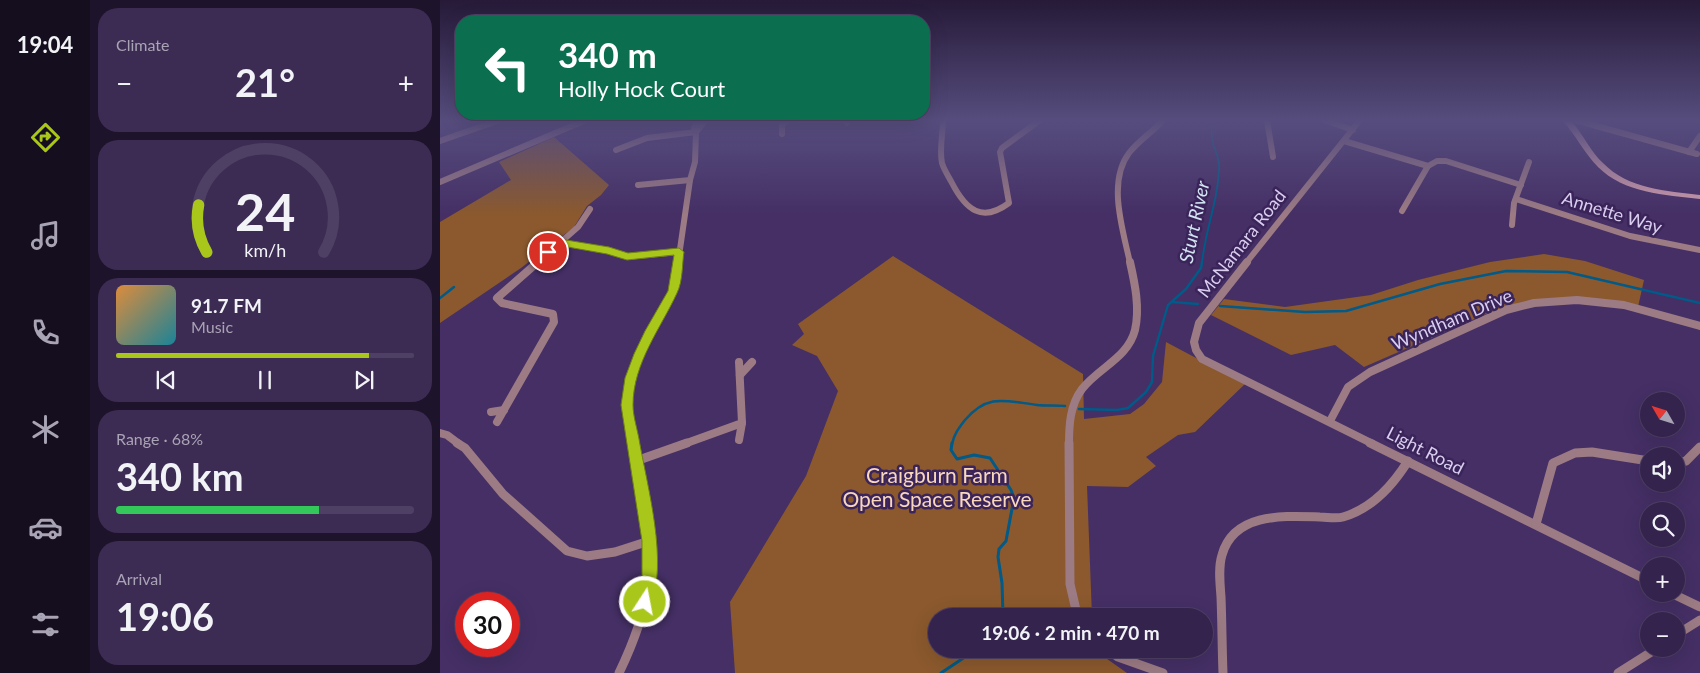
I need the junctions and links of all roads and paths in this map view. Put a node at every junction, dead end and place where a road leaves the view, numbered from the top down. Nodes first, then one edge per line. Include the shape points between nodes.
1 (512, 151) edge
2 (695, 151) edge
3 (942, 151) edge
4 (1000, 151) edge
5 (1130, 151) edge
6 (1272, 151) edge
7 (1336, 151) edge
8 (1379, 151) edge
9 (1591, 151) edge
10 (1689, 152) edge
11 (1697, 154) dead end
12 (1273, 157) dead end
13 (1529, 162) dead end
14 (1428, 166) junction
15 (690, 180) junction
16 (440, 182) edge
17 (638, 185) dead end
18 (1521, 185) junction
19 (1700, 197) edge
20 (1516, 199) junction
21 (590, 209) dead end
22 (1402, 211) dead end
23 (1512, 225) dead end
24 (560, 242) junction
25 (1700, 250) edge
26 (679, 252) junction
27 (1700, 326) edge
28 (1194, 344) joint
29 (738, 362) dead end
30 (752, 362) dead end
31 (740, 375) junction
32 (504, 410) junction
33 (490, 412) dead end
34 (1330, 421) junction
35 (497, 422) dead end
36 (742, 423) junction
37 (440, 433) edge
38 (739, 440) dead end
39 (1700, 447) edge
40 (1640, 460) edge
41 (636, 461) junction
42 (1408, 461) junction
43 (1685, 461) edge
44 (1536, 524) junction
45 (649, 541) junction
46 (1640, 576) edge
47 (1685, 600) edge
48 (1700, 607) edge
49 (1076, 608) edge
50 (1700, 620) edge
51 (1685, 629) edge
52 (1643, 657) edge
53 (1121, 658) edge
54 (619, 673) edge
55 (1163, 673) edge
56 (1223, 673) edge
57 (1618, 673) edge

1 - 16 street
2 - 15 street
3 - 4 street via 942,164 958,196 968,208 980,214 996,212 1009,203
5 - 49 street via 1118,179 1135,294 1135,331 1126,350 1084,388 1069,421 1070,584
6 - 12 street
7 - 28 street, McNamara Road via 1199,323
8 - 14 street
9 - 19 main road via 1602,167 1629,184 1653,191
10 - 11 street
13 - 18 street
14 - 18 street via 1436,161 1446,161
14 - 22 street
15 - 17 street
15 - 26 street
18 - 20 street
20 - 23 street
20 - 25 street, Annette Way via 1648,240
21 - 24 street via 578,228
24 - 26 street via 609,250 627,257
24 - 32 street via 496,298 502,303 553,314 554,322
26 - 41 street via 673,291 650,331 631,378 627,405
27 - 34 street, Wyndham Drive via 1624,305 1577,300 1534,303 1506,310 1370,372 1348,387
28 - 34 street, Light Road via 1202,358
29 - 31 street
30 - 31 street
31 - 36 street
32 - 33 street
32 - 35 street
34 - 42 street, Light Road
36 - 38 street
36 - 41 street
37 - 45 street via 465,448 503,494 567,551 587,556 615,552
39 - 43 street
40 - 44 street via 1592,452 1575,453 1553,463
41 - 45 street
42 - 44 street, Light Road
42 - 56 street via 1377,500 1360,510 1341,518 1263,518 1249,522 1227,542 1220,568
44 - 46 street, Light Road
45 - 54 street via 649,582 635,640
47 - 48 street
50 - 51 street
52 - 57 street
53 - 55 street

